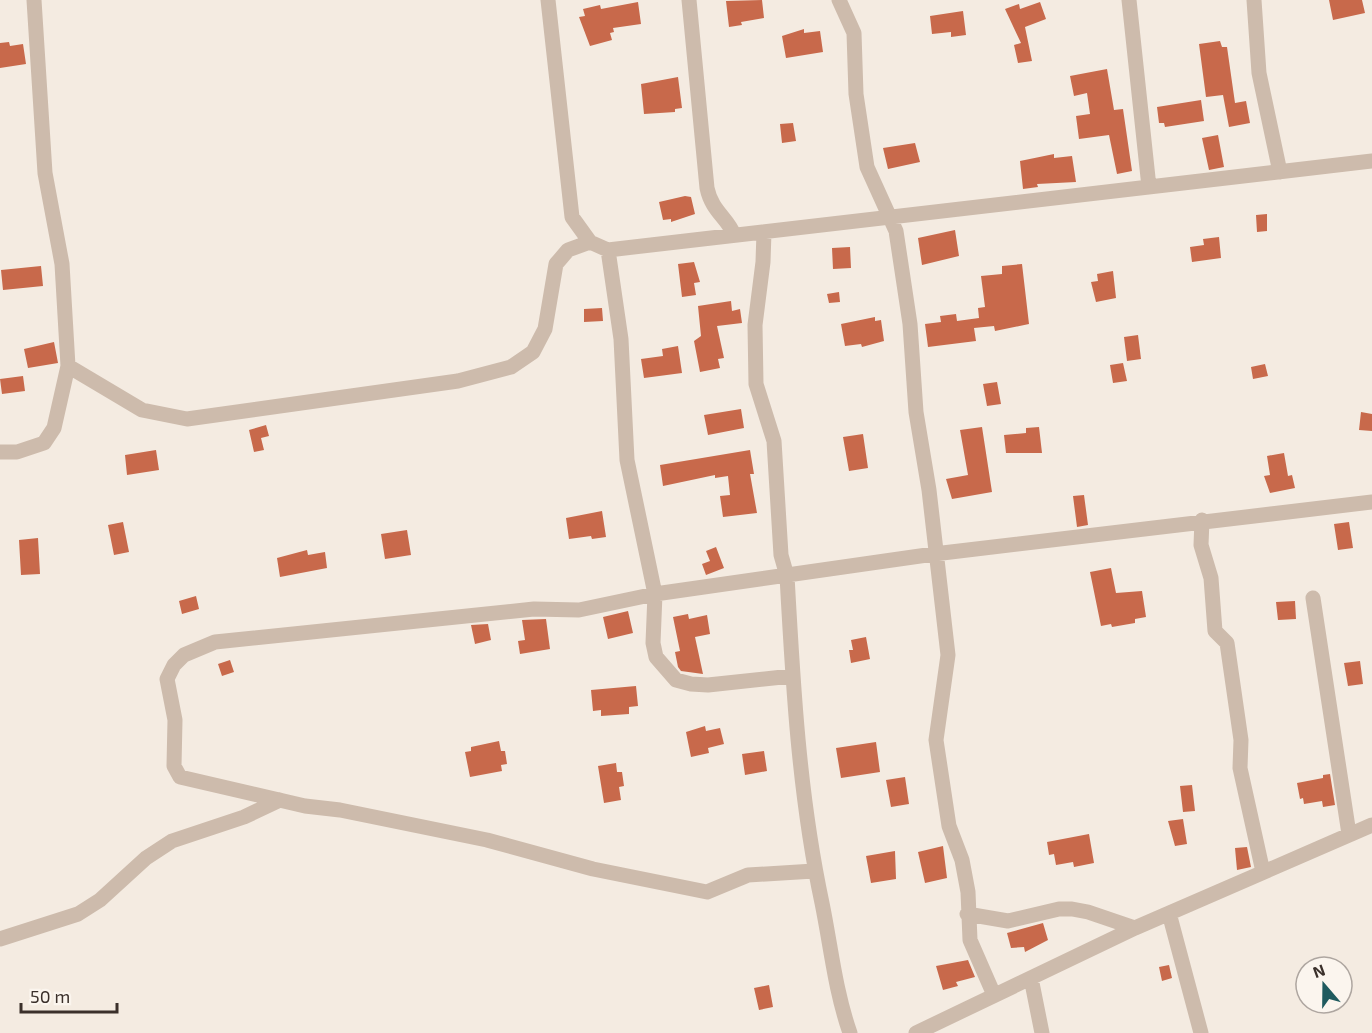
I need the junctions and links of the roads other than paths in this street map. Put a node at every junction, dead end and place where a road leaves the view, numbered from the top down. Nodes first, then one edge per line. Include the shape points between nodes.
1 (34, 0) edge
2 (548, 0) edge
3 (689, 0) edge
4 (839, 0) edge
5 (1129, 0) edge
6 (1254, 0) edge
7 (1372, 161) edge
8 (1281, 171) junction
9 (1149, 187) junction
10 (892, 217) junction
11 (764, 232) junction
12 (734, 235) junction
13 (590, 242) junction
14 (608, 250) junction
15 (68, 366) junction
16 (0, 452) edge
17 (1372, 502) edge
18 (1202, 520) junction
19 (934, 554) junction
20 (787, 576) junction
21 (655, 594) junction
22 (1313, 598) dead end
23 (792, 676) junction
24 (280, 800) junction
25 (1372, 825) edge
26 (1349, 834) junction
27 (814, 871) junction
28 (1263, 872) junction
29 (1169, 913) junction
30 (967, 914) junction
31 (1135, 928) junction
32 (0, 939) edge
33 (1031, 978) junction
34 (994, 995) junction
35 (947, 1026) edge
36 (850, 1033) edge
37 (916, 1033) edge
38 (1042, 1033) edge
39 (1201, 1033) edge

1 - 15 street via 45,173 62,264
2 - 13 street via 572,217
3 - 12 street via 707,188 715,210
4 - 10 street via 854,33 856,94 867,167
5 - 9 street
6 - 8 street via 1259,73
7 - 8 street
8 - 9 street
9 - 10 street
10 - 11 street
10 - 19 street via 910,324 916,412
11 - 12 street
11 - 20 street via 755,325 756,384 774,441 781,555
12 - 14 street
13 - 14 street
13 - 15 street via 567,250 556,264 545,329 533,352 511,367 458,381 213,416 172,417 127,404
14 - 21 street via 621,339 627,460
15 - 16 street via 54,428 44,443 17,452
17 - 18 street
18 - 19 street
18 - 28 street via 1201,545 1211,578 1215,631 1227,643 1241,740 1240,768
19 - 20 street
19 - 30 street via 948,655 936,740 949,826 962,860 968,892
20 - 21 street
20 - 23 street
21 - 23 street via 656,657 676,680 708,685
21 - 24 street via 579,610 534,609 215,642 184,655 167,679 175,720 173,754 180,777
22 - 26 street
23 - 27 street via 796,744
24 - 27 street via 487,840 594,869 707,892 748,876
24 - 32 street via 244,817 172,841 78,914
25 - 26 street
26 - 28 street
27 - 36 street via 838,999
28 - 29 street
29 - 31 street
29 - 39 street
30 - 31 street via 1008,921 1072,909
30 - 34 street via 970,940
31 - 33 street
33 - 34 street
33 - 38 street
34 - 35 street
35 - 37 street

